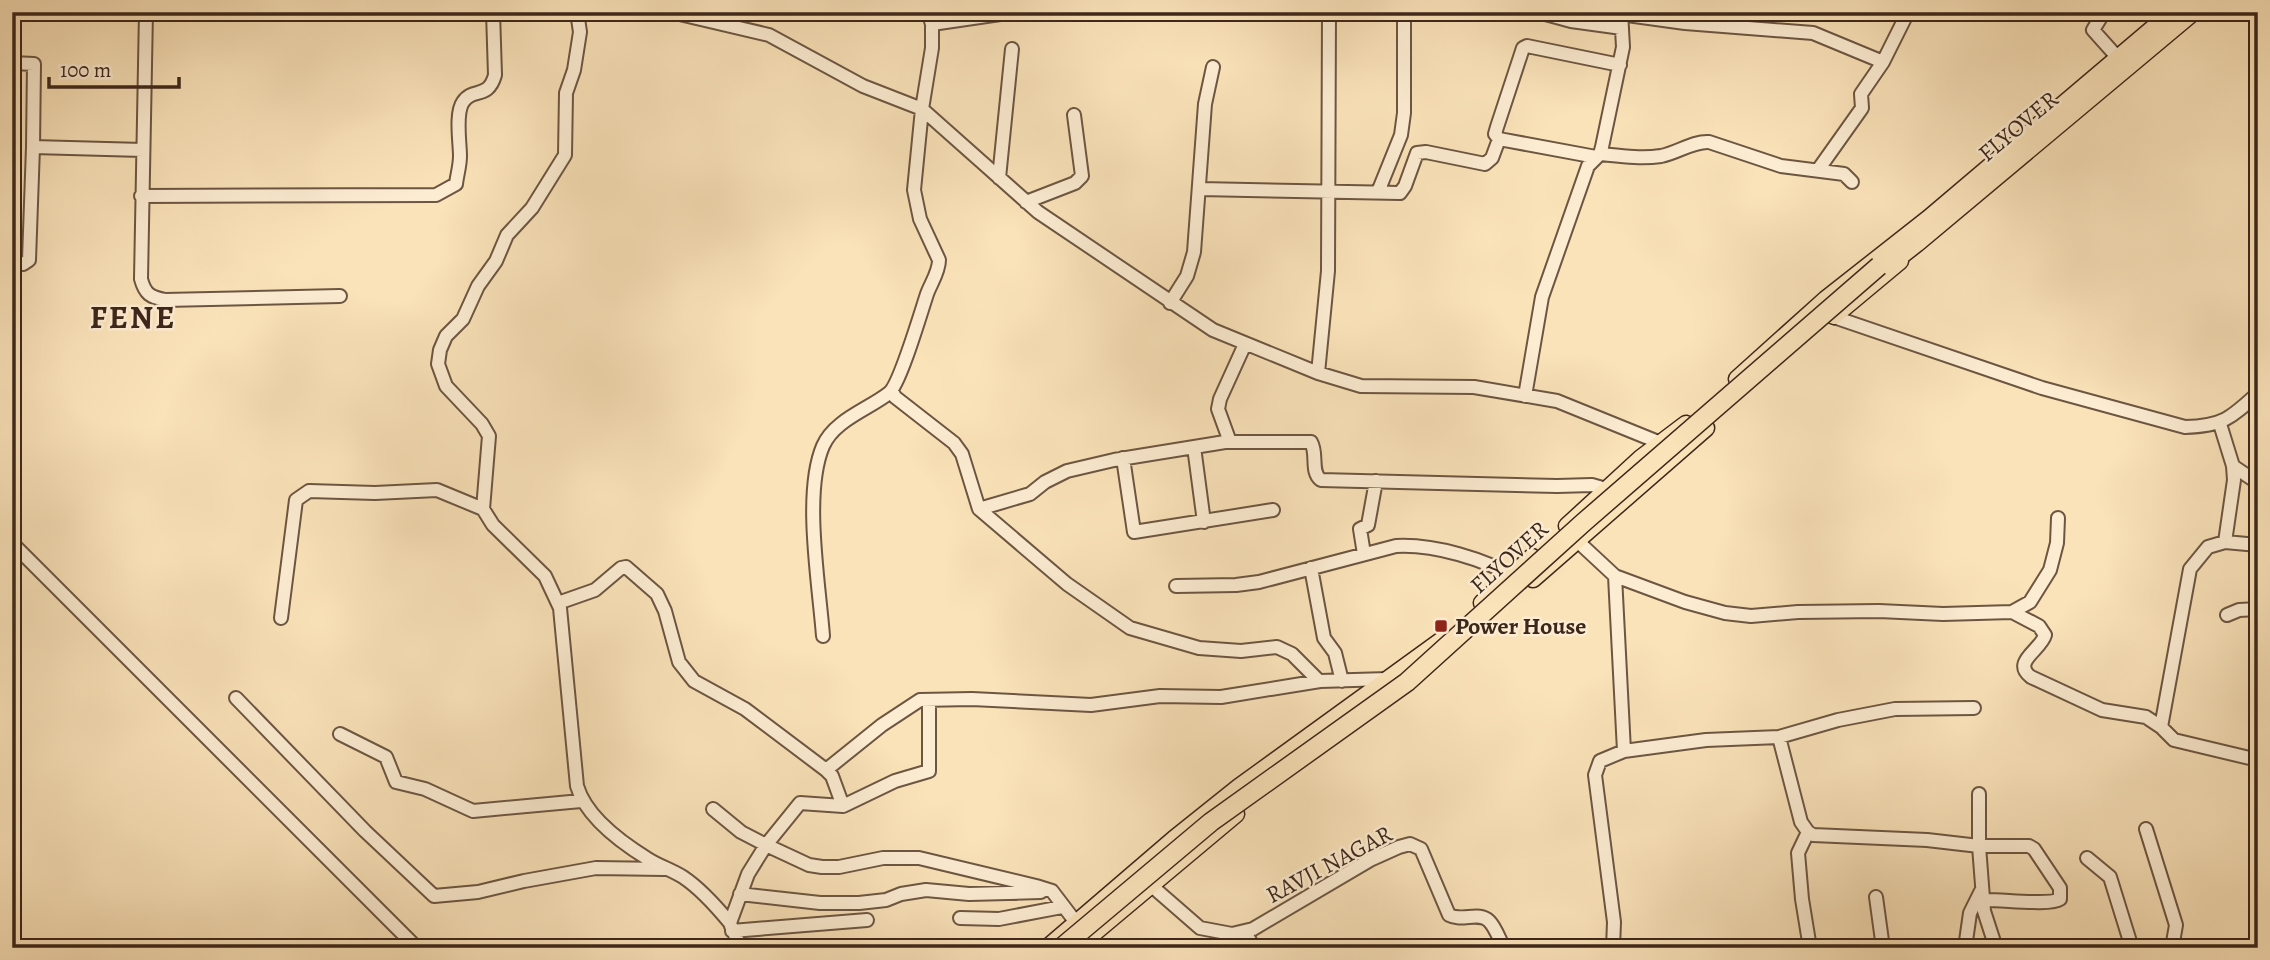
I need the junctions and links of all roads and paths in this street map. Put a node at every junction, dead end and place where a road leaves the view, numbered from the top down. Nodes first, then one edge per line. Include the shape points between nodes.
1 (146, 12) edge
2 (493, 12) edge
3 (577, 12) edge
4 (671, 12) edge
5 (1014, 12) edge
6 (1329, 12) edge
7 (1404, 12) edge
8 (1538, 12) edge
9 (1908, 12) edge
10 (2104, 12) edge
11 (1620, 13) edge
12 (2183, 13) edge
13 (930, 18) edge
14 (1622, 28) junction
15 (1012, 49) dead end
16 (2118, 58) junction
17 (1883, 62) junction
18 (12, 63) edge
19 (1620, 65) junction
20 (1213, 67) dead end
21 (922, 109) junction
22 (1074, 115) dead end
23 (1499, 139) junction
24 (33, 148) junction
25 (143, 150) junction
26 (1598, 155) junction
27 (1818, 170) junction
28 (999, 178) junction
29 (1852, 182) dead end
30 (1200, 189) junction
31 (1328, 191) junction
32 (1378, 192) junction
33 (141, 196) junction
34 (1026, 202) junction
35 (12, 264) edge
36 (1879, 266) junction
37 (341, 296) dead end
38 (1170, 303) junction
39 (1816, 309) junction
40 (1832, 317) junction
41 (1245, 345) junction
42 (1318, 373) junction
43 (892, 391) junction
44 (2258, 393) edge
45 (1525, 396) junction
46 (2220, 424) junction
47 (1230, 442) junction
48 (1661, 443) junction
49 (1194, 447) junction
50 (1679, 451) junction
51 (1123, 458) junction
52 (2233, 466) junction
53 (1376, 481) junction
54 (2258, 483) edge
55 (1608, 488) junction
56 (1625, 499) junction
57 (483, 509) junction
58 (979, 509) junction
59 (1273, 510) dead end
60 (2058, 518) dead end
61 (1204, 522) junction
62 (1564, 529) junction
63 (1577, 541) junction
64 (2225, 542) junction
65 (12, 543) edge
66 (2258, 545) edge
67 (1364, 554) junction
68 (1311, 568) junction
69 (1512, 575) junction
70 (1615, 576) junction
71 (1527, 584) junction
72 (1176, 586) dead end
73 (558, 603) junction
74 (2258, 609) edge
75 (2012, 612) junction
76 (2227, 615) dead end
77 (281, 618) dead end
78 (823, 636) dead end
79 (1390, 679) junction
80 (1319, 681) junction
81 (1342, 681) junction
82 (1403, 692) junction
83 (236, 698) dead end
84 (929, 700) junction
85 (1974, 708) dead end
86 (2161, 727) junction
87 (340, 734) dead end
88 (1779, 737) junction
89 (1624, 751) junction
90 (2258, 761) edge
91 (826, 770) junction
92 (1979, 794) dead end
93 (581, 801) junction
94 (844, 806) junction
95 (712, 809) dead end
96 (2146, 828) dead end
97 (1808, 832) junction
98 (766, 845) junction
99 (1979, 846) junction
100 (2087, 858) dead end
101 (668, 869) junction
102 (1135, 872) junction
103 (1150, 885) junction
104 (1052, 891) junction
105 (740, 894) junction
106 (1981, 895) junction
107 (1876, 897) dead end
108 (1062, 907) junction
109 (960, 918) dead end
110 (867, 920) dead end
111 (1075, 922) junction
112 (731, 927) junction
113 (1245, 932) junction
114 (1082, 942) edge
115 (1613, 946) edge
116 (740, 947) edge
117 (417, 948) edge
118 (1047, 948) edge
119 (1061, 948) edge
120 (1254, 948) edge
121 (1504, 948) edge
122 (1643, 948) edge
123 (1810, 948) edge
124 (1883, 948) edge
125 (1965, 948) edge
126 (1996, 948) edge
127 (2132, 948) edge
128 (2172, 948) edge

1 - 25 street
2 - 33 street via 492,85 461,104 456,184 436,195
3 - 57 street via 580,32 566,93 565,155 531,208 507,235 463,319 440,349 438,364 446,386 489,436
4 - 21 street via 769,36 863,86
5 - 13 street
6 - 31 street
7 - 32 street via 1401,135
8 - 14 street
9 - 17 street
10 - 16 street via 2093,30
11 - 14 street
11 - 17 street via 1813,33
12 - 16 main road
12 - 36 highway, FLYOVER
12 - 36 highway, FLYOVER via 2169,32 1916,243 1889,264
12 - 40 main road via 2173,36
13 - 21 street via 932,48
14 - 19 street
15 - 28 street
16 - 39 main road
17 - 27 street via 1861,94 1862,107
18 - 24 street via 34,64
19 - 23 street via 1523,48 1495,134
19 - 26 street
20 - 30 street via 1205,104
21 - 28 street
21 - 43 street via 914,190 939,267
22 - 34 street via 1082,176
23 - 26 street
23 - 32 street via 1485,164 1417,153 1402,191
24 - 25 street
24 - 35 street via 29,260
25 - 33 street
26 - 27 street via 1660,156 1709,142 1781,166
26 - 45 street via 1588,166 1542,297
27 - 29 street via 1844,174
28 - 34 street
30 - 31 street
30 - 38 street via 1194,252 1187,276
31 - 32 street
31 - 42 street via 1328,271
33 - 37 street via 141,279 144,291 152,297
34 - 38 street
36 - 119 highway, FLYOVER, bridge via 1407,682 1211,822
38 - 41 street
39 - 40 street
39 - 48 main road via 1706,409
40 - 46 street via 2162,422 2185,427
40 - 50 main road
41 - 42 street
41 - 47 street via 1218,409
42 - 45 street via 1360,386 1474,387
43 - 58 street via 954,443 962,454
43 - 78 street via 832,432 816,465 814,514
44 - 46 street
45 - 48 street via 1557,401
46 - 52 street
47 - 49 street
47 - 53 street via 1307,441 1314,446 1317,478
48 - 50 street
48 - 55 main road
49 - 51 street
49 - 61 street
50 - 56 main road
51 - 58 street via 1067,471 1030,494
51 - 61 street via 1134,532
52 - 54 street
52 - 64 street
53 - 55 street
53 - 67 street via 1368,525 1360,529
55 - 56 street
55 - 62 main road
56 - 63 main road
57 - 73 street via 493,525 545,576
57 - 77 street via 437,490 309,491 296,500
58 - 80 street via 1067,584 1130,628 1199,648 1241,651 1277,647 1292,654
59 - 61 street
60 - 75 street via 2050,570 2030,602
62 - 63 street
62 - 69 main road
63 - 70 street
63 - 71 main road
64 - 66 street
64 - 86 street via 2207,547 2190,569
65 - 117 street
67 - 68 street
67 - 69 street via 1410,545 1468,557
68 - 72 street via 1259,582
68 - 81 street via 1324,638 1335,653
69 - 71 street
69 - 79 main road via 1439,643
70 - 75 street via 1685,602 1751,616
70 - 89 street
71 - 82 main road
73 - 91 street via 595,590 626,566 657,594 679,662 694,681 746,709
73 - 93 street
74 - 76 street
75 - 86 street via 2039,626 2045,635 2024,663 2025,673 2084,704 2146,717
79 - 81 street
79 - 82 street
79 - 102 main road via 1239,787
80 - 81 street
80 - 84 street via 1221,697 1160,696 1091,705
82 - 103 main road via 1224,823
83 - 101 street via 433,896 478,892 596,868
84 - 91 street via 920,700 882,725
84 - 94 street via 929,771 895,781
85 - 88 street via 1895,709
86 - 90 street via 2174,740
87 - 93 street via 386,757 396,782 433,792 473,811
88 - 89 street via 1706,740
88 - 97 street via 1801,822
89 - 115 street via 1600,761 1596,769
91 - 94 street
92 - 99 street
93 - 101 street via 622,840
94 - 98 street via 800,803
95 - 98 street
96 - 128 street via 2176,925
97 - 99 street via 1819,837
97 - 123 street via 1798,853
98 - 104 street via 808,865 839,867 883,858 919,858
98 - 105 street
99 - 106 street
99 - 106 street via 2029,846 2062,894 2052,903
100 - 127 street via 2110,877
101 - 112 street via 704,894
102 - 103 street
102 - 111 main road
103 - 113 street via 1200,929
103 - 114 main road
104 - 105 street via 969,894 926,890 859,903
104 - 108 street
105 - 112 street
106 - 125 street via 1970,913
106 - 126 street
107 - 124 street
108 - 109 street via 999,919
108 - 111 street
110 - 112 street
111 - 114 street
111 - 118 main road
112 - 116 street
113 - 120 street
113 - 121 street, RAVJI NAGAR via 1370,860 1410,845 1421,849 1449,915 1457,919 1482,916
115 - 122 street

